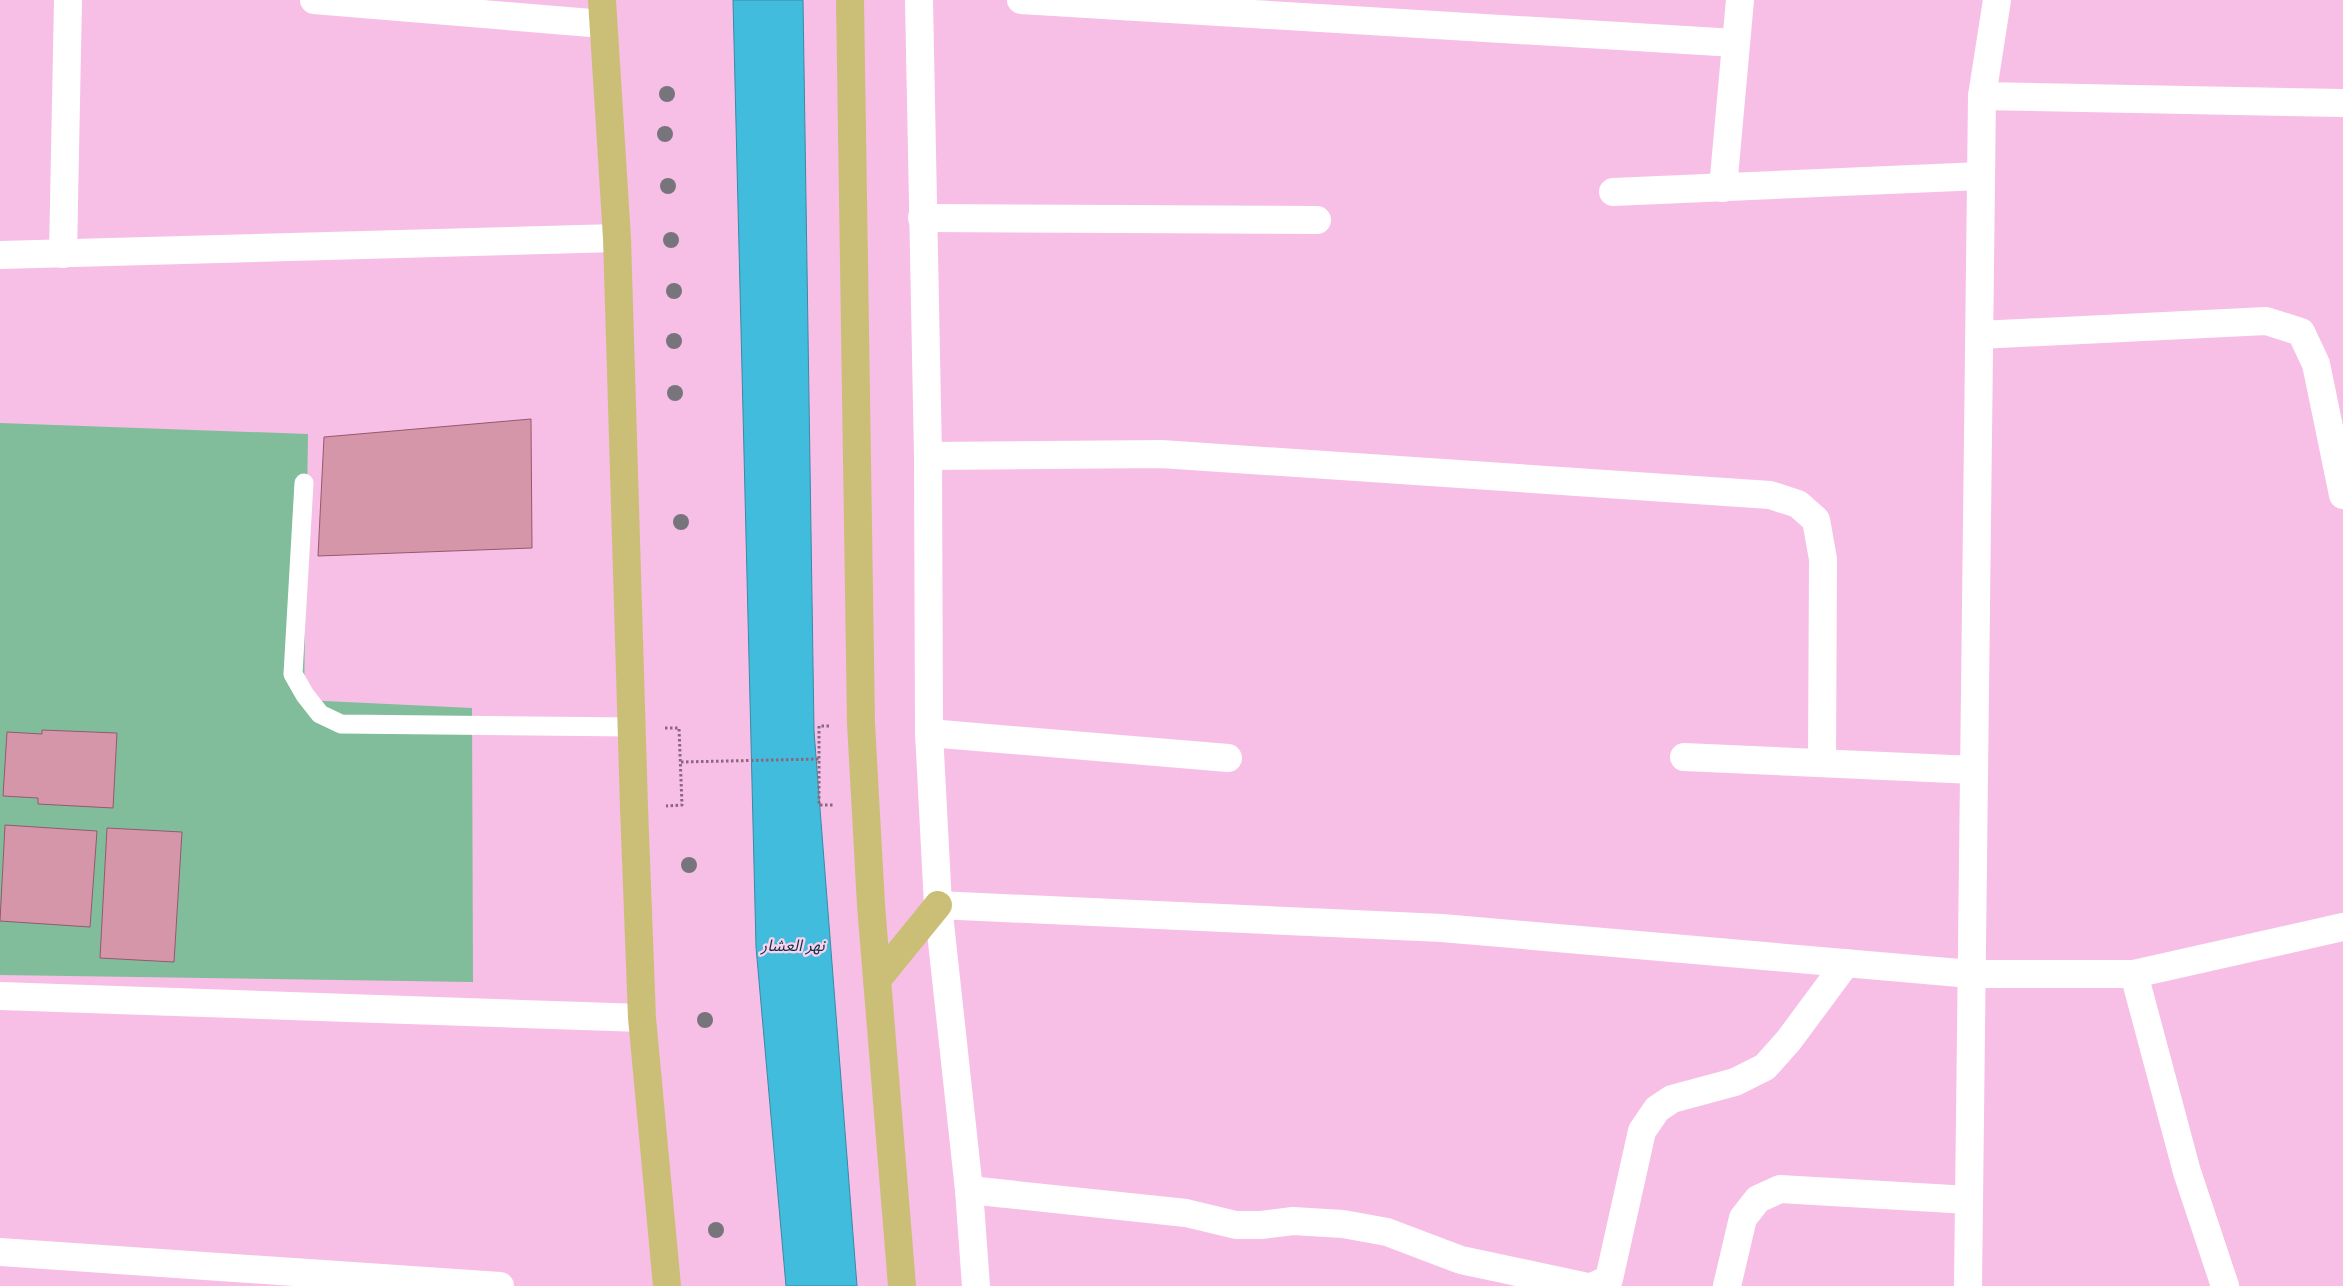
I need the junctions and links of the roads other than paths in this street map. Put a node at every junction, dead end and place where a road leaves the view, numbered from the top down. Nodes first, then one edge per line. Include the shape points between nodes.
1 (68, 0) edge
2 (314, 0) edge
3 (850, 0) edge
4 (919, 0) edge
5 (1021, 0) edge
6 (1740, 0) edge
7 (1997, 0) edge
8 (603, 12) edge
9 (1735, 43) junction
10 (1982, 96) junction
11 (2343, 103) edge
12 (1981, 176) junction
13 (1723, 188) junction
14 (1612, 192) dead end
15 (922, 218) junction
16 (1318, 220) dead end
17 (617, 238) junction
18 (63, 254) junction
19 (0, 255) edge
20 (1980, 335) junction
21 (928, 456) junction
22 (2341, 477) edge
23 (304, 483) dead end
24 (632, 727) junction
25 (929, 733) junction
26 (1684, 757) dead end
27 (1228, 758) dead end
28 (1822, 763) junction
29 (1974, 770) junction
30 (938, 905) junction
31 (2343, 927) edge
32 (1846, 964) junction
33 (1972, 974) junction
34 (2134, 974) junction
35 (877, 980) junction
36 (0, 996) edge
37 (642, 1018) junction
38 (969, 1190) junction
39 (1969, 1200) junction
40 (0, 1252) edge
41 (500, 1286) edge
42 (667, 1286) edge
43 (902, 1286) edge
44 (976, 1286) edge
45 (1583, 1286) edge
46 (1594, 1286) edge
47 (1726, 1286) edge
48 (1968, 1286) edge
49 (2225, 1286) edge

1 - 18 street
2 - 8 street
3 - 35 main road via 861,723
4 - 15 street
5 - 9 street
6 - 9 street
7 - 10 street
8 - 17 main road
9 - 13 street
10 - 11 street
10 - 12 street
12 - 13 street
12 - 20 street
13 - 14 street
15 - 16 street
15 - 21 street
17 - 18 street
17 - 24 main road
18 - 19 street
20 - 22 street via 2266,321 2301,332 2316,364
20 - 29 street
21 - 25 street
21 - 28 street via 1160,454 1770,495 1798,504 1816,520 1823,559
23 - 24 lane via 293,674 320,714 340,724
24 - 37 main road
25 - 27 street
25 - 30 street
26 - 28 street
28 - 29 street
29 - 33 street
30 - 32 street via 1442,928
30 - 35 main road
30 - 38 street
31 - 34 street
32 - 33 street
32 - 46 street via 1789,1040 1764,1066 1735,1082 1672,1099 1657,1109 1642,1131 1609,1279
33 - 34 street
33 - 39 street
34 - 49 street via 2187,1172
35 - 43 main road
36 - 37 street
37 - 42 main road
38 - 44 street
38 - 45 street via 1186,1213 1236,1224 1293,1221 1343,1224 1386,1232 1461,1260
39 - 47 street via 1780,1189 1758,1199 1744,1218
39 - 48 street
40 - 41 street

